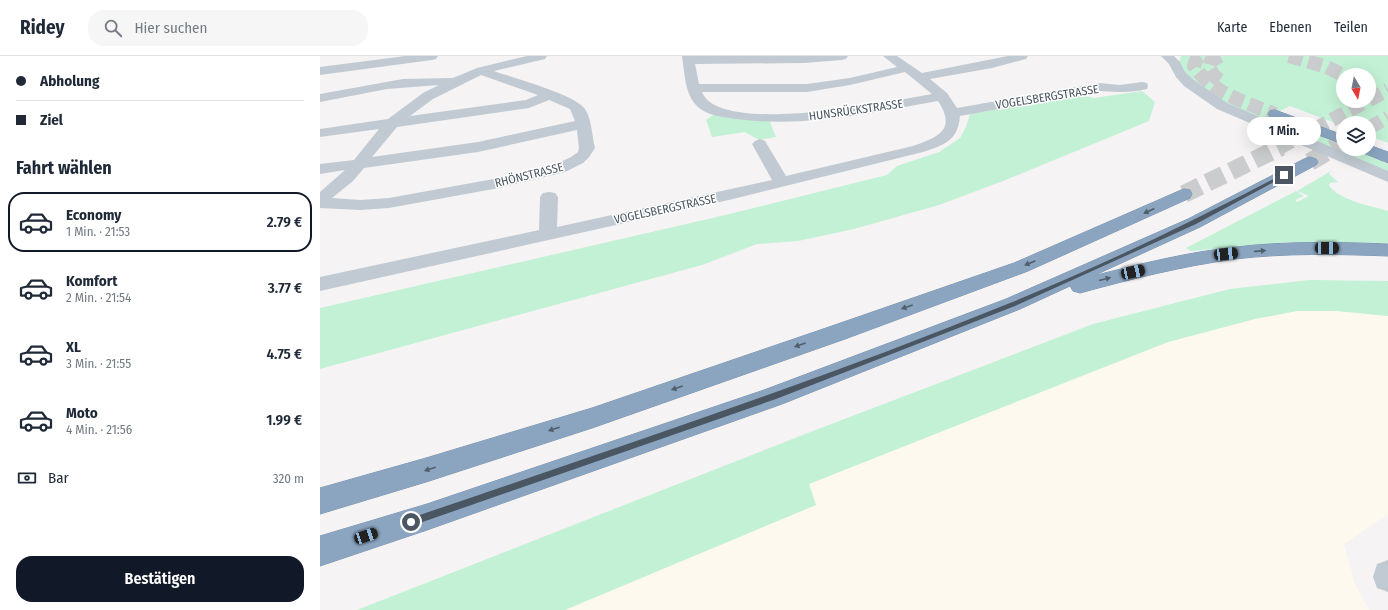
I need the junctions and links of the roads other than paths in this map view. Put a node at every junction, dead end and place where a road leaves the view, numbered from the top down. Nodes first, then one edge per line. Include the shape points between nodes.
1 (432, 56) edge
2 (541, 56) edge
3 (842, 56) edge
4 (889, 56) edge
5 (1022, 56) edge
6 (1167, 56) edge
7 (688, 58) edge
8 (513, 59) edge
9 (320, 71) edge
10 (481, 71) junction
11 (914, 72) junction
12 (455, 82) junction
13 (1142, 86) dead end
14 (694, 88) junction
15 (549, 95) junction
16 (942, 96) junction
17 (320, 98) edge
18 (953, 113) junction
19 (391, 124) junction
20 (583, 124) junction
21 (1336, 130) edge
22 (320, 133) edge
23 (1336, 137) edge
24 (760, 144) dead end
25 (1376, 145) edge
26 (1388, 150) edge
27 (1376, 153) edge
28 (1388, 158) edge
29 (1310, 162) tunnel mouth
30 (358, 163) junction
31 (320, 169) edge
32 (1388, 177) edge
33 (781, 182) junction
34 (1184, 194) tunnel mouth
35 (549, 196) dead end
36 (320, 201) edge
37 (548, 234) junction
38 (1388, 250) edge
39 (320, 284) edge
40 (1013, 304) junction
41 (320, 501) edge
42 (320, 551) edge

1 - 9 street
2 - 8 street
3 - 7 street via 791,61
4 - 11 street
5 - 11 street via 992,64
6 - 32 street via 1189,83 1222,106
7 - 14 street, HUNSRÜCKSTRASSE
8 - 10 street
10 - 12 street
10 - 15 street, RHÖNSTRASSE
11 - 14 street via 792,89
11 - 16 street
12 - 17 street via 411,81
12 - 19 street via 428,96
13 - 18 street, VOGELSBERGSTRASSE via 1120,89 1099,87
14 - 16 street, HUNSRÜCKSTRASSE via 697,98 712,110 740,116 768,117 832,115
15 - 19 street via 529,104
15 - 20 street, RHÖNSTRASSE via 575,106
16 - 18 street
18 - 33 street, VOGELSBERGSTRASSE via 948,134 938,142 918,150
19 - 22 street
19 - 30 street
20 - 30 street via 478,147
20 - 36 street, RHÖNSTRASSE via 587,148 584,154 559,170 499,184 389,203 360,205
21 - 23 highway via 1279,112
24 - 33 street
25 - 26 highway
27 - 28 highway
29 - 40 highway via 1194,223
30 - 31 street
30 - 36 street via 347,178
33 - 37 street, VOGELSBERGSTRASSE
34 -> 41 highway via 1021,267 837,333 592,418
35 - 37 street
37 - 39 street, VOGELSBERGSTRASSE
40 -> 38 highway via 1120,275 1215,256 1284,249
40 - 42 highway via 773,397 427,517

